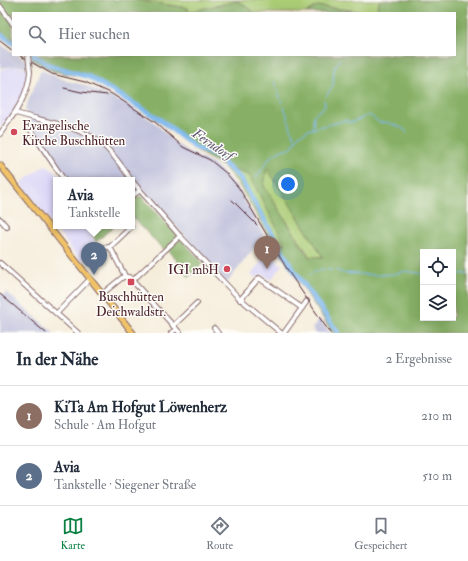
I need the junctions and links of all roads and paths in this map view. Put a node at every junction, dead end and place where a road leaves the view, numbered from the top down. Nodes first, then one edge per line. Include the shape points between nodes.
1 (0, 6) edge
2 (12, 23) edge
3 (28, 56) edge
4 (16, 113) junction
5 (30, 129) dead end
6 (0, 134) edge
7 (0, 164) edge
8 (62, 177) edge
9 (130, 177) edge
10 (135, 185) edge
11 (139, 191) junction
12 (135, 194) edge
13 (0, 219) edge
14 (7, 227) dead end
15 (129, 229) edge
16 (180, 236) junction
17 (110, 247) junction
18 (98, 248) dead end
19 (0, 263) edge
20 (126, 276) junction
21 (90, 279) junction
22 (133, 280) junction
23 (102, 294) junction
24 (240, 300) junction
25 (307, 301) dead end
26 (197, 303) dead end
27 (302, 308) junction
28 (57, 313) junction
29 (175, 327) junction
30 (214, 328) dead end
31 (78, 333) edge
32 (133, 333) edge
33 (171, 333) edge
34 (180, 333) edge
35 (218, 333) edge
36 (283, 333) edge

1 - 2 street
3 - 4 street, bridge via 30,72 26,94
4 - 6 street
4 - 9 street via 78,130 98,141
5 - 8 street
7 - 21 main road
10 - 11 street
11 - 12 street
11 - 16 street
13 - 14 street
15 - 17 street
16 - 22 street
16 - 24 street
17 - 18 street
17 - 20 street
19 - 28 street
20 - 22 street
20 - 23 street
21 - 23 main road
21 - 28 street
22 - 29 street
23 - 32 main road
24 - 27 street via 259,278
24 - 36 street
25 - 27 street
26 - 29 street
27 - 36 street
28 - 31 street
29 - 33 street
29 - 34 street
30 - 35 street

